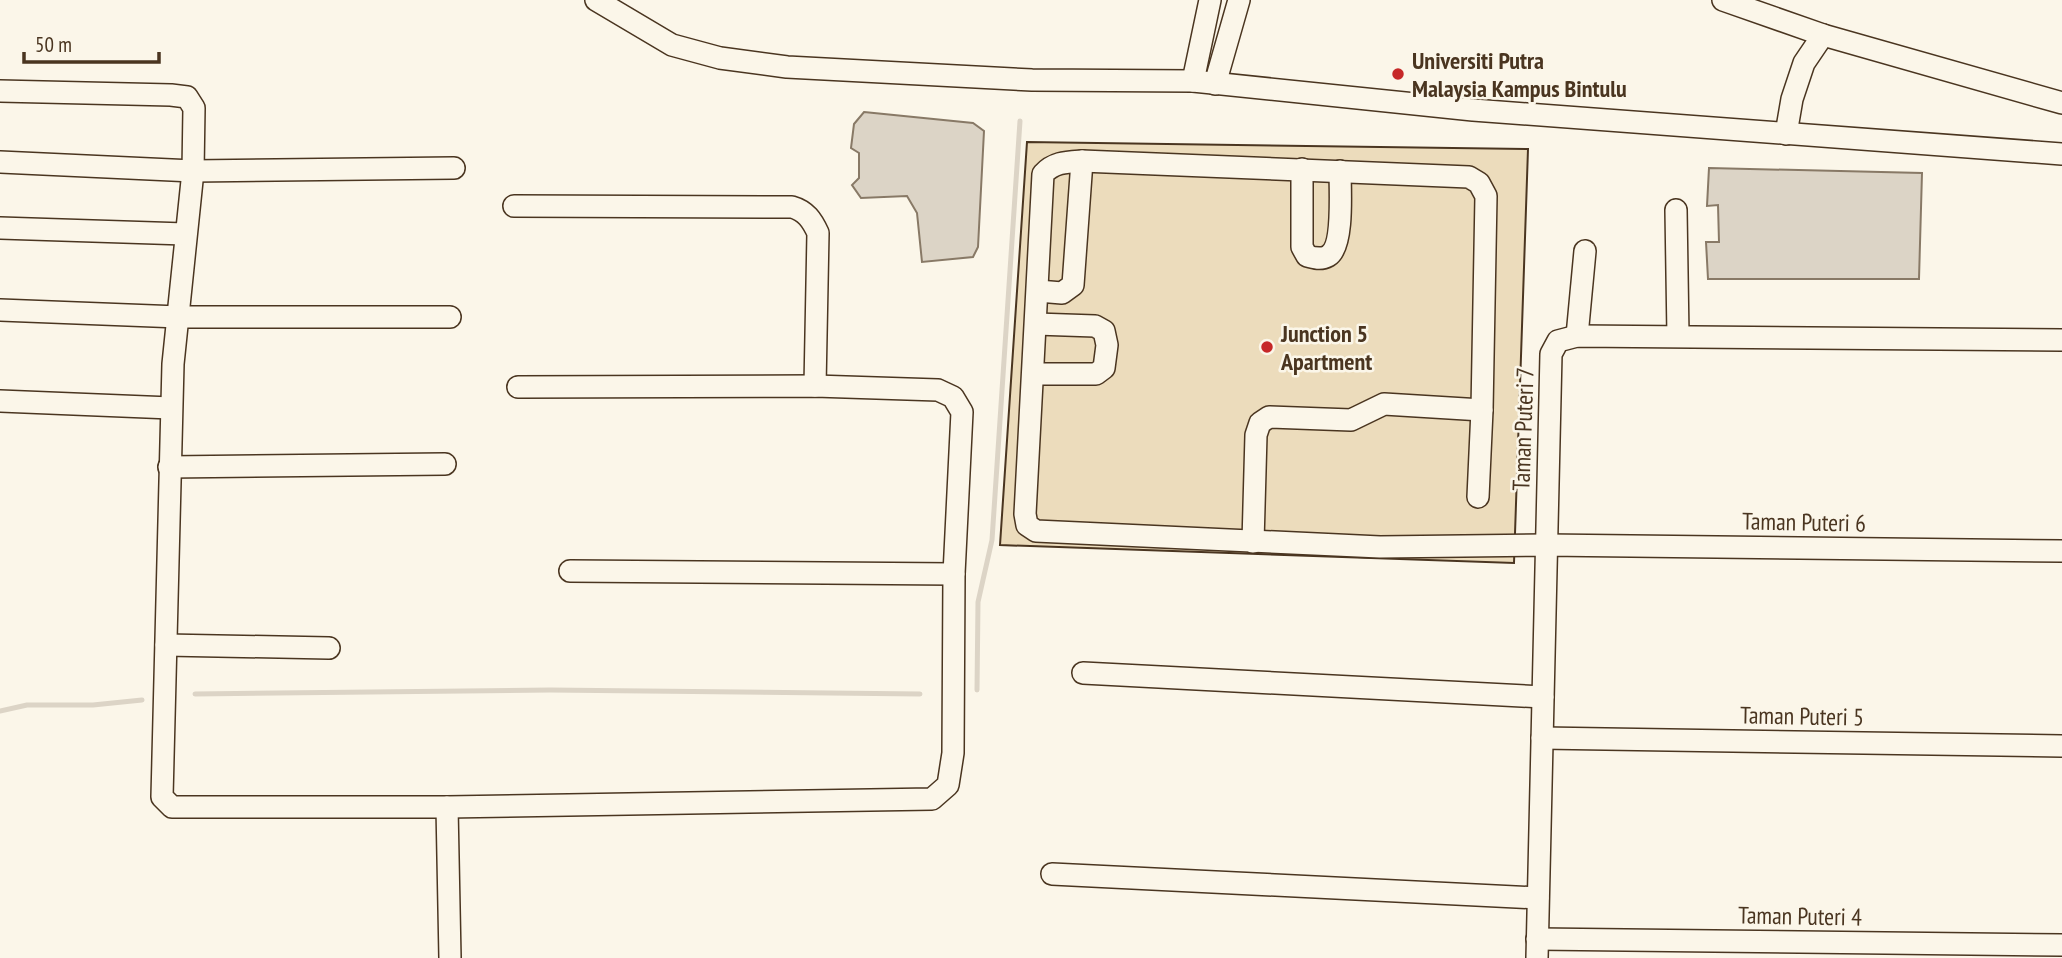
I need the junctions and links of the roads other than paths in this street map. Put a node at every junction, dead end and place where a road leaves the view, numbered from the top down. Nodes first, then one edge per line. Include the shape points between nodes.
1 (596, 0) edge
2 (1210, 0) edge
3 (1239, 0) edge
4 (1723, 0) edge
5 (1823, 35) junction
6 (1193, 81) junction
7 (1216, 83) junction
8 (0, 91) edge
9 (2062, 103) edge
10 (1787, 134) junction
11 (2062, 154) edge
12 (1082, 161) junction
13 (0, 162) edge
14 (454, 168) dead end
15 (1302, 169) junction
16 (193, 171) junction
17 (1340, 171) junction
18 (514, 206) dead end
19 (1676, 211) dead end
20 (0, 228) edge
21 (185, 234) junction
22 (1585, 251) dead end
23 (1038, 291) junction
24 (0, 310) edge
25 (178, 317) junction
26 (450, 317) dead end
27 (1036, 324) junction
28 (1577, 336) junction
29 (1678, 336) junction
30 (2062, 340) edge
31 (1033, 374) junction
32 (815, 386) junction
33 (517, 387) dead end
34 (0, 401) edge
35 (171, 408) junction
36 (1482, 410) junction
37 (445, 464) dead end
38 (169, 467) junction
39 (1478, 497) dead end
40 (1252, 542) junction
41 (1546, 545) junction
42 (2062, 551) edge
43 (570, 571) dead end
44 (954, 573) junction
45 (166, 645) junction
46 (329, 648) dead end
47 (1083, 673) dead end
48 (1542, 696) junction
49 (1542, 738) junction
50 (2062, 746) edge
51 (447, 807) junction
52 (1052, 874) dead end
53 (1538, 898) junction
54 (2062, 945) edge
55 (1537, 948) edge
56 (450, 958) edge

1 - 6 street via 672,45 773,66 1032,80
2 - 6 street
3 - 7 street
4 - 5 street
5 - 9 street
5 - 10 street via 1804,63
6 - 7 street
7 - 10 street via 1473,110
8 - 16 street via 187,97 194,107
10 - 11 street
12 - 15 street
12 - 23 street via 1059,163 1043,174
12 - 23 street via 1073,285 1062,293
13 - 16 street
14 - 16 street
15 - 17 street
15 - 17 street via 1302,247 1307,256 1319,259 1336,248 1339,236
16 - 21 street
17 - 36 street via 1469,177 1479,183 1486,196
18 - 32 street via 800,209 818,233
19 - 29 street
20 - 21 street
21 - 25 street
22 - 28 street
23 - 27 street
24 - 25 street
25 - 26 street
25 - 35 street
27 - 31 street
27 - 31 street via 1095,326 1104,331 1107,356 1104,368 1096,374
28 - 29 street
28 - 41 street, Taman Puteri 7 via 1558,341 1551,354
29 - 30 street
31 - 40 street, Taman Puteri 6 via 1027,525 1036,531
32 - 33 street
32 - 44 street via 938,390 953,397 962,412
34 - 35 street
35 - 38 street
36 - 39 street
36 - 40 street via 1384,404 1351,420 1269,417 1260,423 1256,435
37 - 38 street
38 - 45 street
40 - 41 street, Taman Puteri 6 via 1380,547
41 - 42 street, Taman Puteri 6
41 - 48 street, Taman Puteri 7
43 - 44 street
44 - 51 street via 953,753 948,785 932,799
45 - 46 street
45 - 51 street via 162,797 172,807
47 - 48 street
48 - 49 street, Taman Puteri 7
49 - 50 street, Taman Puteri 5
49 - 53 street, Taman Puteri 7
51 - 56 street
52 - 53 street
53 - 55 street, Taman Puteri 7
54 - 55 street, Taman Puteri 4

